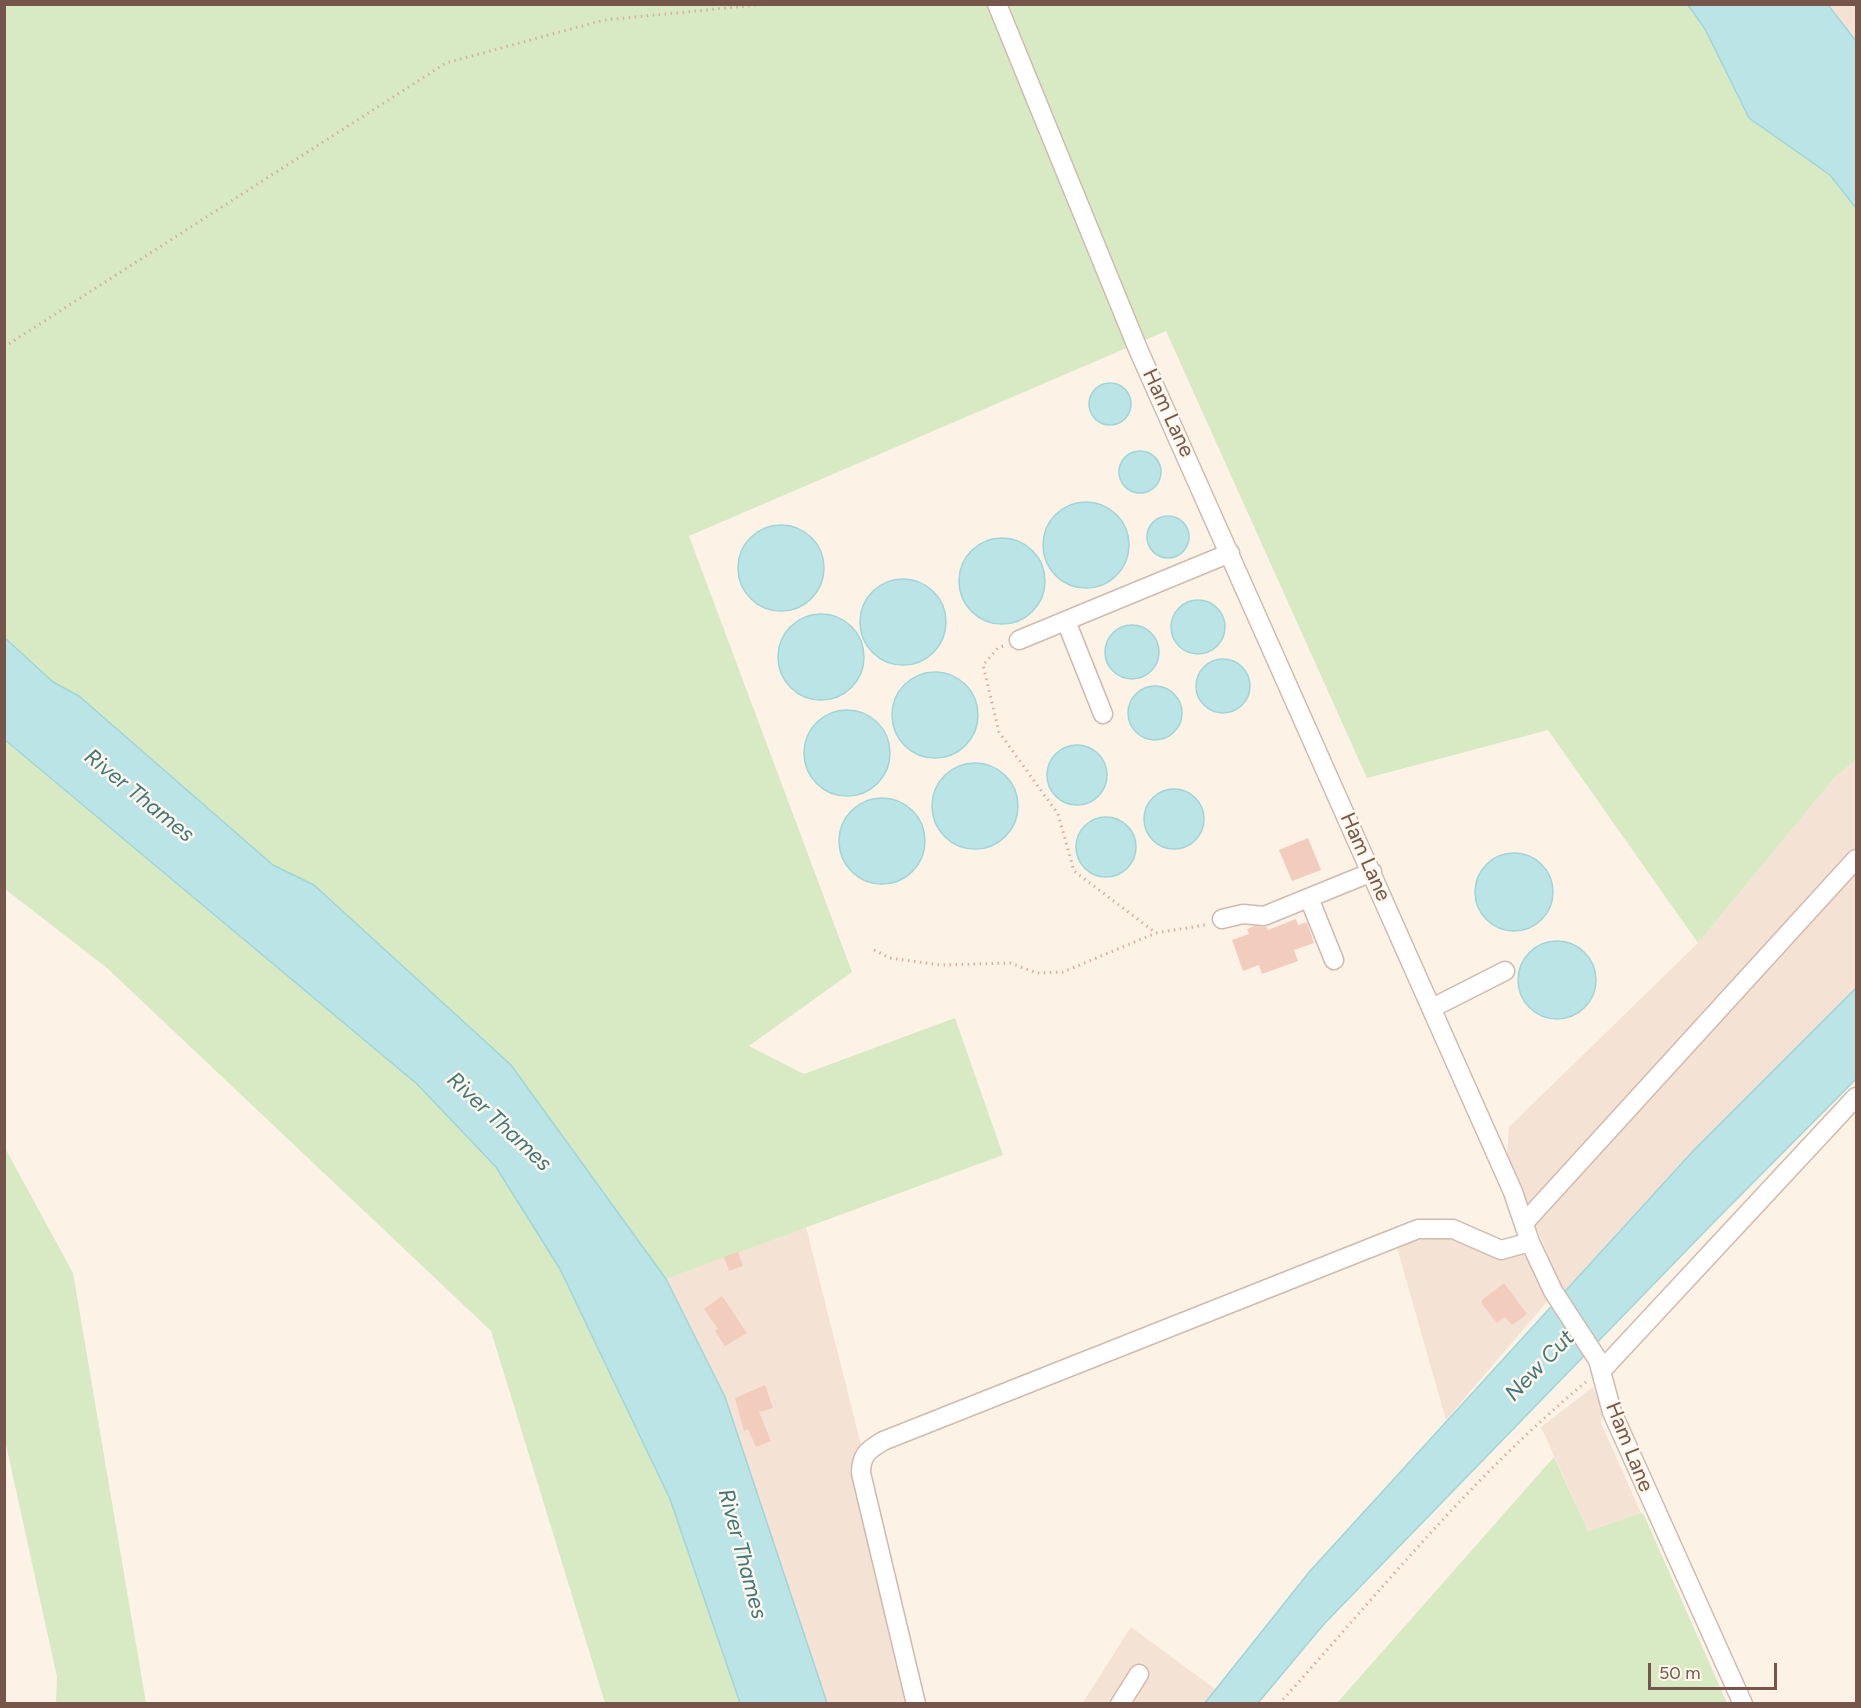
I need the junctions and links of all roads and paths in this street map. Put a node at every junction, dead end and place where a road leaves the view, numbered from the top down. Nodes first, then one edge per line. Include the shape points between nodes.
1 (767, 4) edge
2 (997, 4) edge
3 (4, 347) edge
4 (1230, 552) junction
5 (1066, 621) junction
6 (1019, 640) joint
7 (1103, 714) dead end
8 (1857, 859) edge
9 (1372, 872) junction
10 (1309, 898) junction
11 (1222, 919) joint
12 (1156, 933) junction
13 (874, 950) dead end
14 (1334, 960) dead end
15 (1505, 970) dead end
16 (1432, 1008) junction
17 (1857, 1097) edge
18 (1524, 1223) junction
19 (1530, 1242) junction
20 (1600, 1365) junction
21 (1139, 1674) dead end
22 (916, 1704) edge
23 (1120, 1704) edge
24 (1279, 1704) edge
25 (1743, 1704) edge

1 - 3 path via 604,20 446,63
2 - 4 street, Ham Lane via 1138,348
4 - 5 street
4 - 9 street, Ham Lane
5 - 6 street
5 - 7 street
6 - 12 path via 998,648 983,665 999,732 1058,814 1074,871
8 - 18 street
9 - 10 street
9 - 16 street, Ham Lane
10 - 11 street via 1264,916
10 - 14 street
11 - 12 path
12 - 13 path via 1064,972 1037,973 1010,963 940,965 890,958
15 - 16 street
16 - 18 street, Ham Lane
17 - 20 street
18 - 19 street, Ham Lane
19 - 20 street, Ham Lane via 1553,1291
19 - 22 street via 1501,1250 1453,1229 1418,1229 869,1449 861,1460 861,1473
20 - 24 path via 1473,1489
20 - 25 street, Ham Lane via 1612,1412
21 - 23 street

